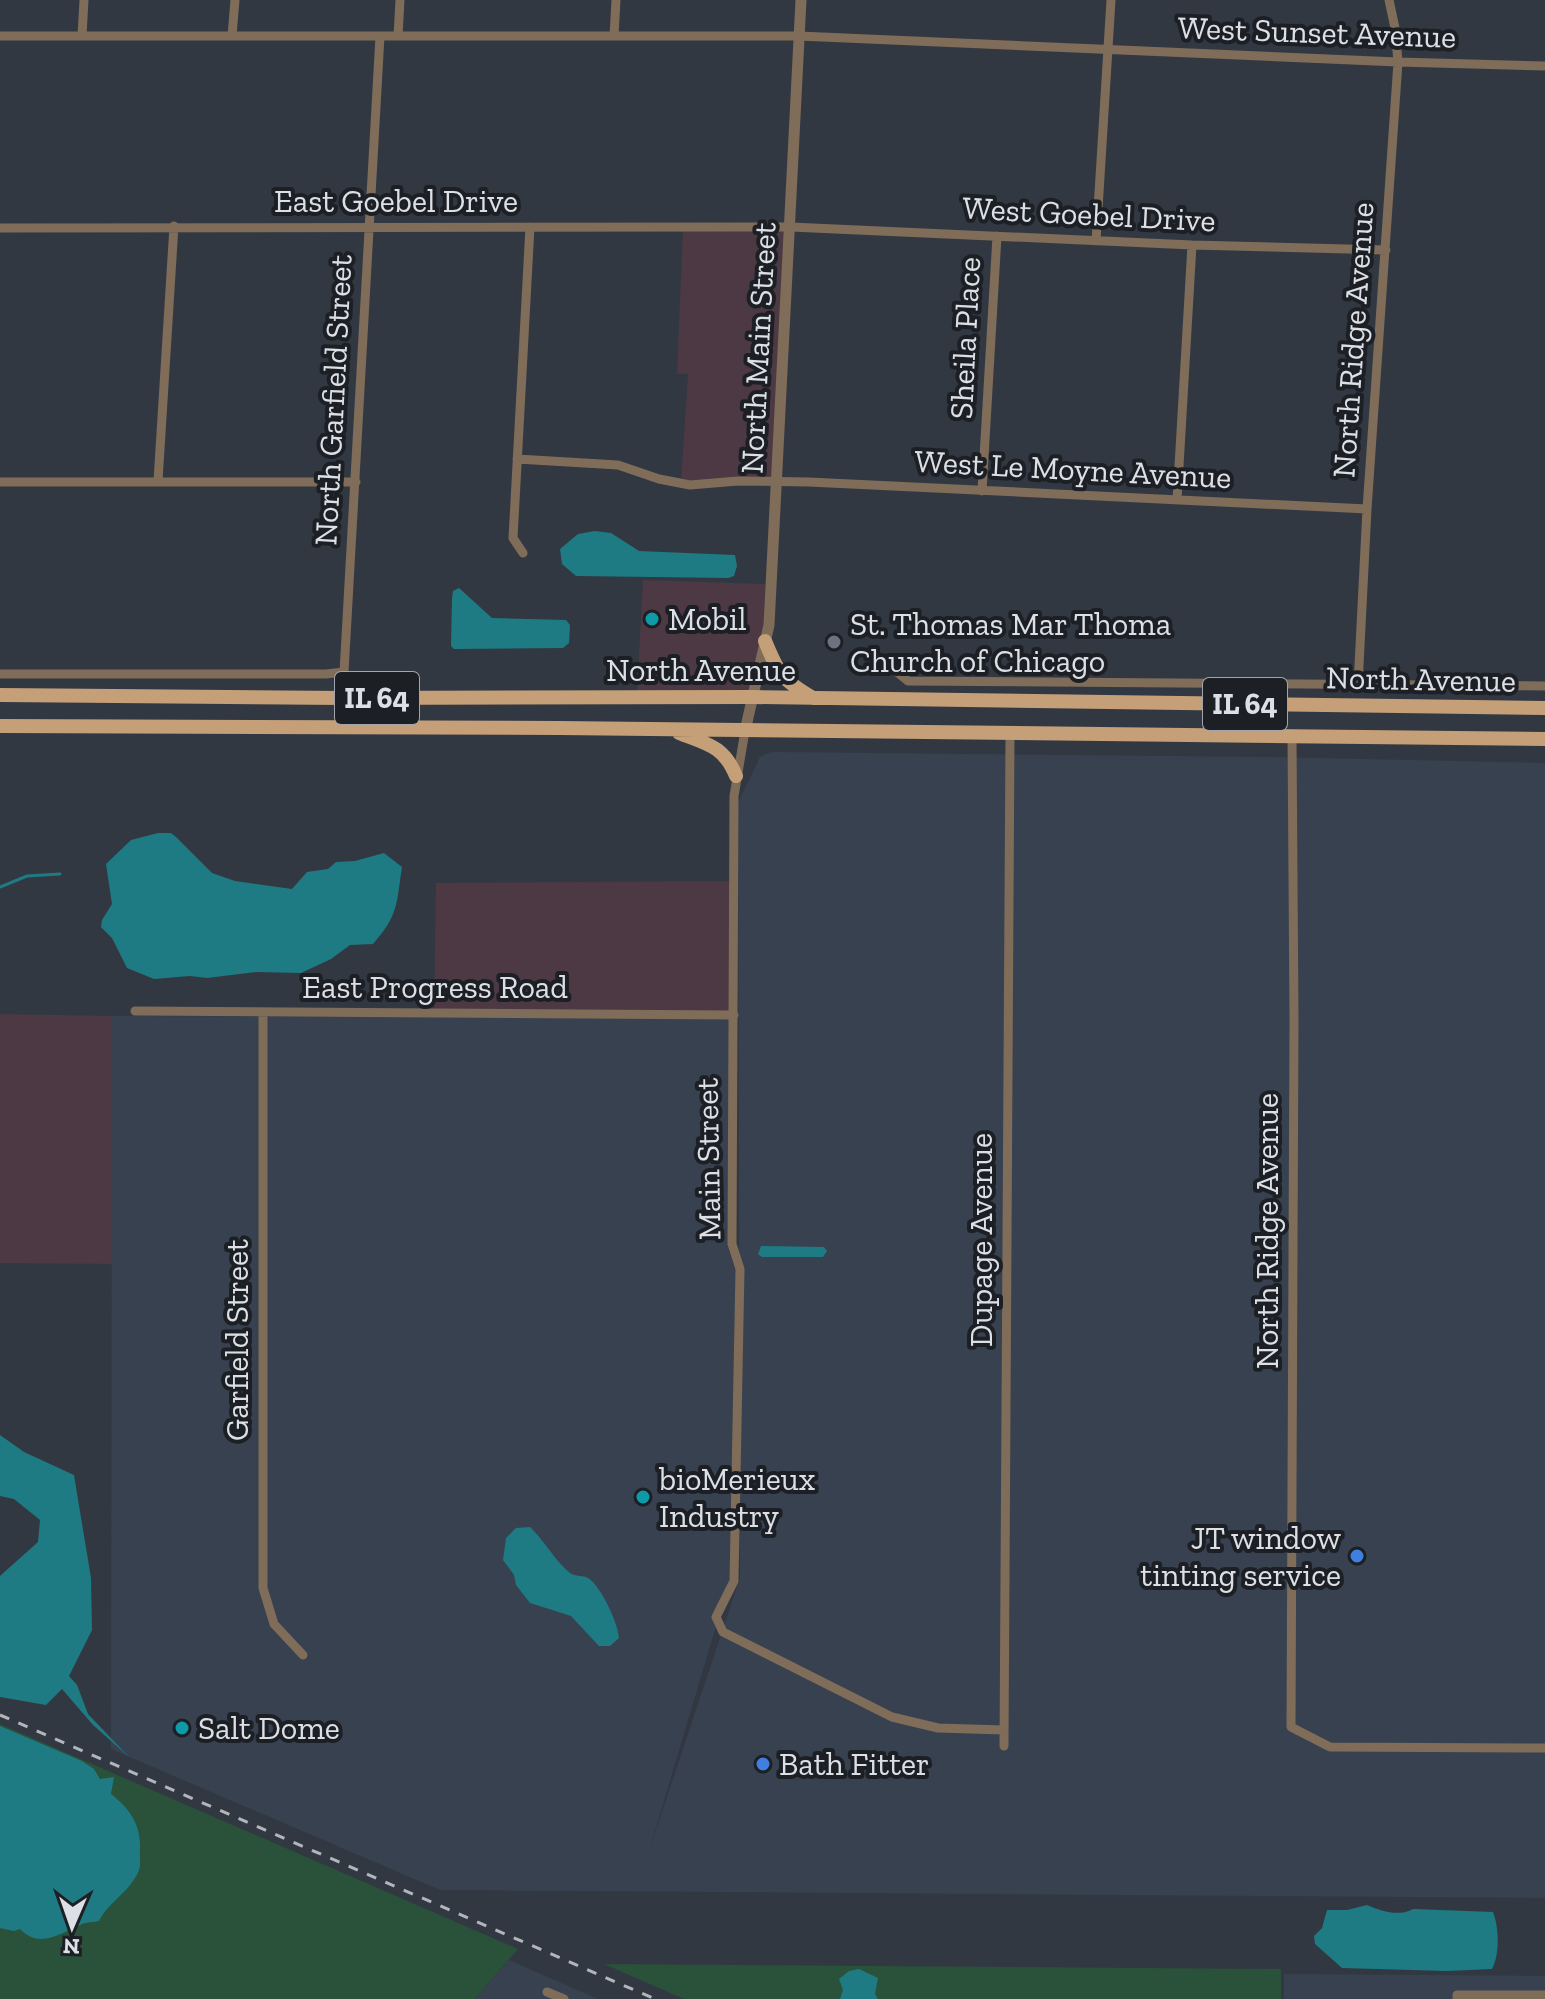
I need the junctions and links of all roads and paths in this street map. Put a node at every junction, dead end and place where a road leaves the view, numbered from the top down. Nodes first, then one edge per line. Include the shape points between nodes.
1 (84, 0) edge
2 (235, 0) edge
3 (400, 0) edge
4 (616, 0) edge
5 (801, 0) edge
6 (1111, 0) edge
7 (1389, 0) edge
8 (0, 36) edge
9 (82, 36) junction
10 (232, 36) junction
11 (380, 36) junction
12 (398, 36) junction
13 (614, 36) junction
14 (799, 36) junction
15 (1108, 50) junction
16 (1398, 62) junction
17 (1545, 66) edge
18 (174, 226) junction
19 (369, 226) junction
20 (530, 227) junction
21 (791, 227) junction
22 (0, 228) edge
23 (997, 236) junction
24 (1096, 241) junction
25 (1192, 245) junction
26 (1386, 250) junction
27 (517, 459) junction
28 (158, 481) junction
29 (0, 482) edge
30 (356, 482) junction
31 (776, 482) junction
32 (982, 491) junction
33 (1177, 500) junction
34 (1367, 509) junction
35 (523, 553) dead end
36 (765, 641) junction
37 (892, 668) dead end
38 (0, 674) edge
39 (1358, 685) junction
40 (1545, 686) edge
41 (0, 695) edge
42 (753, 697) junction
43 (813, 698) junction
44 (1545, 708) edge
45 (0, 726) edge
46 (671, 730) junction
47 (745, 731) junction
48 (1010, 734) junction
49 (1292, 735) junction
50 (1545, 739) edge
51 (736, 776) junction
52 (135, 1011) dead end
53 (263, 1012) junction
54 (734, 1015) junction
55 (303, 1655) dead end
56 (1004, 1730) junction
57 (1004, 1746) dead end
58 (1545, 1748) edge
59 (547, 1992) dead end
60 (1545, 1995) edge
61 (564, 1999) edge
62 (1457, 1999) edge

1 - 9 street
2 - 10 street
3 - 12 street
4 - 13 street
5 - 14 street, North Main Street
6 - 15 street
7 - 16 street, North Ridge Avenue
8 - 9 street, West Sunset Avenue
9 - 10 street, West Sunset Avenue
10 - 11 street, West Sunset Avenue
11 - 12 street, West Sunset Avenue
11 - 19 street, North Garfield Street
12 - 13 street, West Sunset Avenue
13 - 14 street, West Sunset Avenue
14 - 15 street, West Sunset Avenue
14 - 21 street, North Main Street
15 - 16 street, West Sunset Avenue
15 - 24 street
16 - 17 street, West Sunset Avenue
16 - 26 street, North Ridge Avenue
18 - 19 street, East Goebel Drive
18 - 22 street, East Goebel Drive
18 - 28 street
19 - 20 street, East Goebel Drive
19 - 30 street, North Garfield Street
20 - 21 street, East Goebel Drive
20 - 27 street
21 - 23 street, West Goebel Drive
21 - 31 street, North Main Street
23 - 24 street, West Goebel Drive
23 - 32 street, Sheila Place
24 - 25 street, West Goebel Drive
25 - 26 street, West Goebel Drive
25 - 33 street
26 - 34 street, North Ridge Avenue
27 - 31 street, West Le Moyne Avenue via 618,465 690,485
27 - 35 street via 513,538
28 - 29 street
28 - 30 street
30 - 38 street, North Garfield Street via 344,672
31 - 32 street, West Le Moyne Avenue
31 - 36 street, North Main Street
32 - 33 street, West Le Moyne Avenue
33 - 34 street, West Le Moyne Avenue
34 - 39 street, North Ridge Avenue
36 - 42 street, North Main Street
36 - 43 main road via 776,669
37 - 39 street, North Avenue via 908,681
39 - 40 street, North Avenue
41 - 42 main road, North Avenue / IL 64
42 - 43 main road, North Avenue / IL 64
42 - 47 street, Main Street
43 - 44 main road, North Avenue / IL 64
45 - 46 main road, North Avenue / IL 64
46 - 47 main road, North Avenue / IL 64
46 - 51 main road via 722,752
47 - 48 main road, North Avenue / IL 64
47 - 51 street, Main Street
48 - 49 main road, North Avenue / IL 64
48 - 56 street, Dupage Avenue
49 - 50 main road, North Avenue / IL 64
49 - 58 street, North Ridge Avenue via 1291,1727 1330,1747
51 - 54 street, Main Street
52 - 53 street, East Progress Road
53 - 54 street, East Progress Road
53 - 55 street, Garfield Street via 263,1588 274,1624
54 - 56 street, Main Street via 732,1244 740,1269 735,1548 734,1581 716,1617 723,1632 892,1717 938,1728
56 - 57 street, Dupage Avenue
59 - 61 street
60 - 62 street

